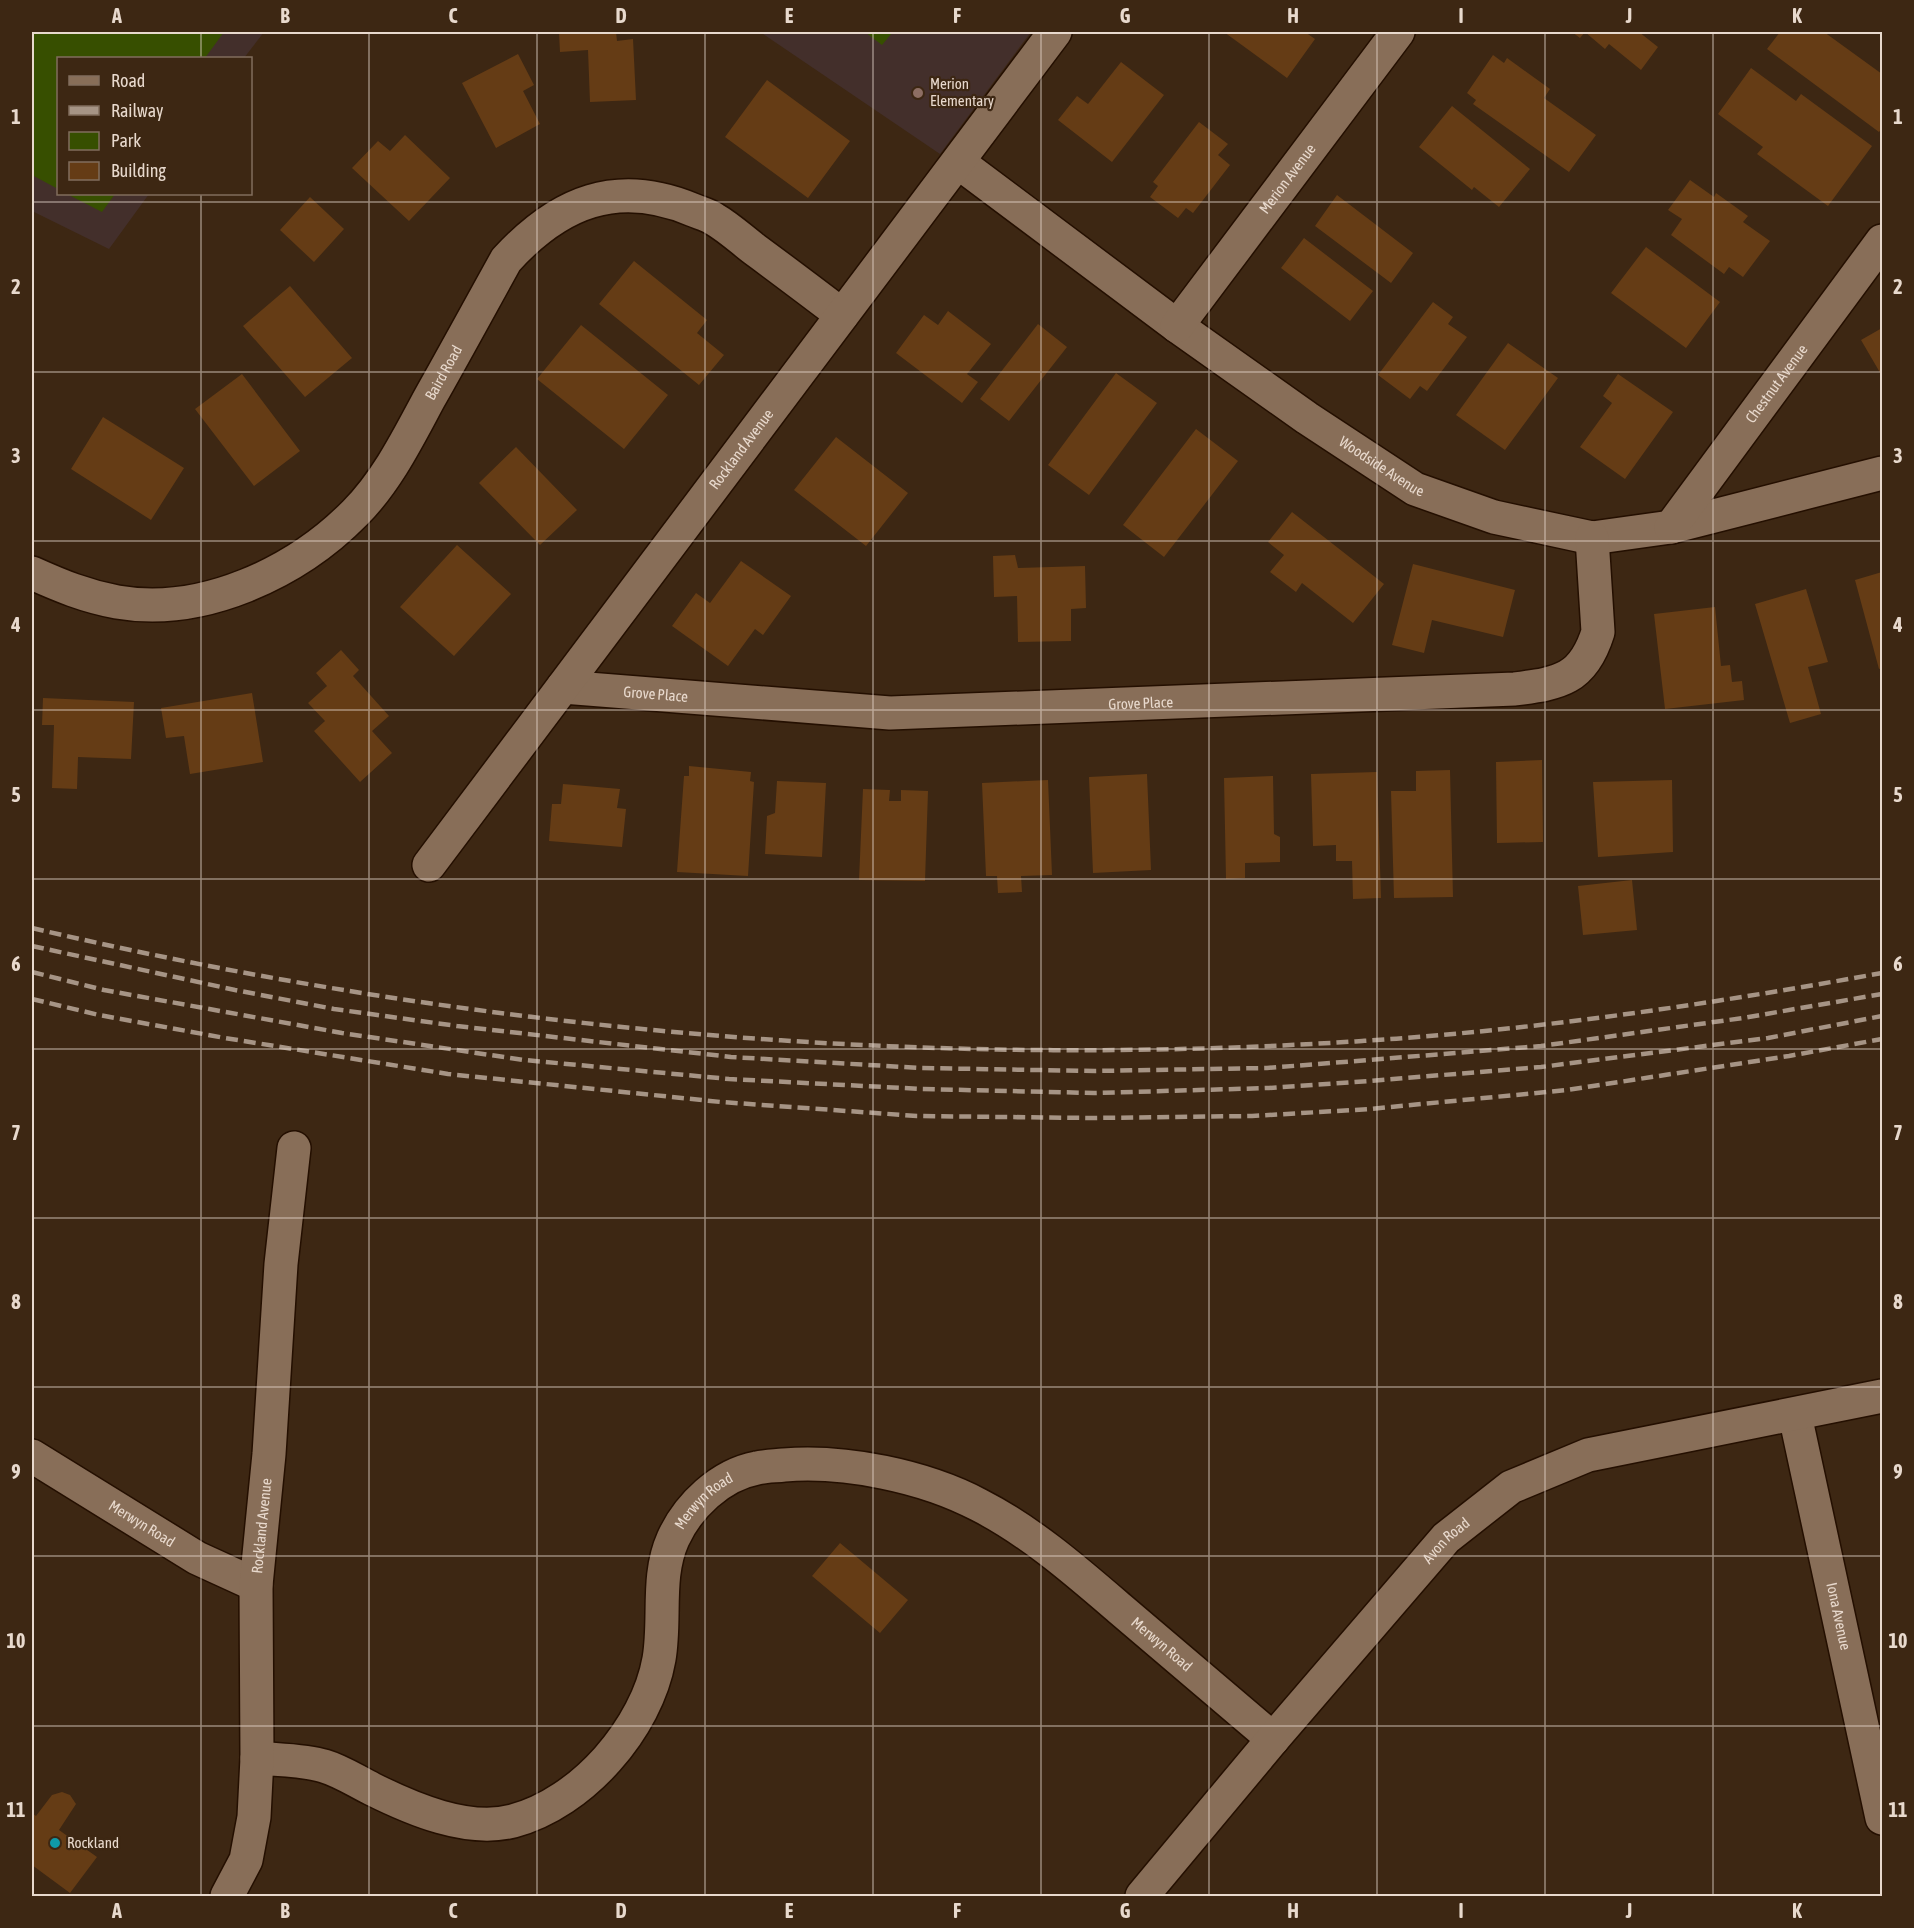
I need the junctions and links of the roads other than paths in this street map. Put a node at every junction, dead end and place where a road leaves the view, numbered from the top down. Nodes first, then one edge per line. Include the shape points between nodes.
1 (1055, 32) edge
2 (1398, 32) edge
3 (958, 162) junction
4 (1882, 241) edge
5 (842, 315) junction
6 (1177, 326) junction
7 (1882, 472) edge
8 (1671, 527) junction
9 (1592, 538) junction
10 (32, 573) edge
11 (563, 687) junction
12 (429, 865) dead end
13 (294, 1148) dead end
14 (1882, 1396) edge
15 (1795, 1414) junction
16 (32, 1456) edge
17 (256, 1585) junction
18 (1273, 1739) junction
19 (257, 1758) junction
20 (1882, 1818) edge
21 (227, 1896) edge
22 (1142, 1896) edge

1 - 3 street, Rockland Avenue
2 - 6 street, Merion Avenue
3 - 5 street, Rockland Avenue
3 - 6 street, Woodside Avenue
4 - 8 street, Chestnut Avenue
5 - 10 street, Baird Road via 714,219 652,196 594,199 545,225 506,260 399,453 376,487 355,513 292,562 236,590 162,604 118,602 69,590
5 - 11 street, Rockland Avenue
6 - 9 street, Woodside Avenue via 1306,418 1415,489 1494,517
7 - 8 street, Woodside Avenue
8 - 9 street, Woodside Avenue
9 - 11 street, Grove Place via 1598,632 1593,647 1574,674 1545,686 890,713
11 - 12 street, Rockland Avenue
13 - 17 street, Rockland Avenue
14 - 15 street, Avon Road
15 - 18 street, Avon Road via 1588,1455 1511,1486 1446,1538
15 - 20 street, Iona Avenue
16 - 17 street, Merwyn Road via 197,1558
17 - 19 street, Rockland Avenue
18 - 19 street, Merwyn Road via 1074,1570 979,1504 895,1475 800,1464 757,1467 732,1476 687,1514 672,1541 663,1575 659,1661 647,1696 631,1728 608,1759 572,1793 543,1811 511,1822 455,1821 417,1809 320,1764
18 - 22 street, Avon Road
19 - 21 street, Rockland Avenue via 254,1816 246,1860

